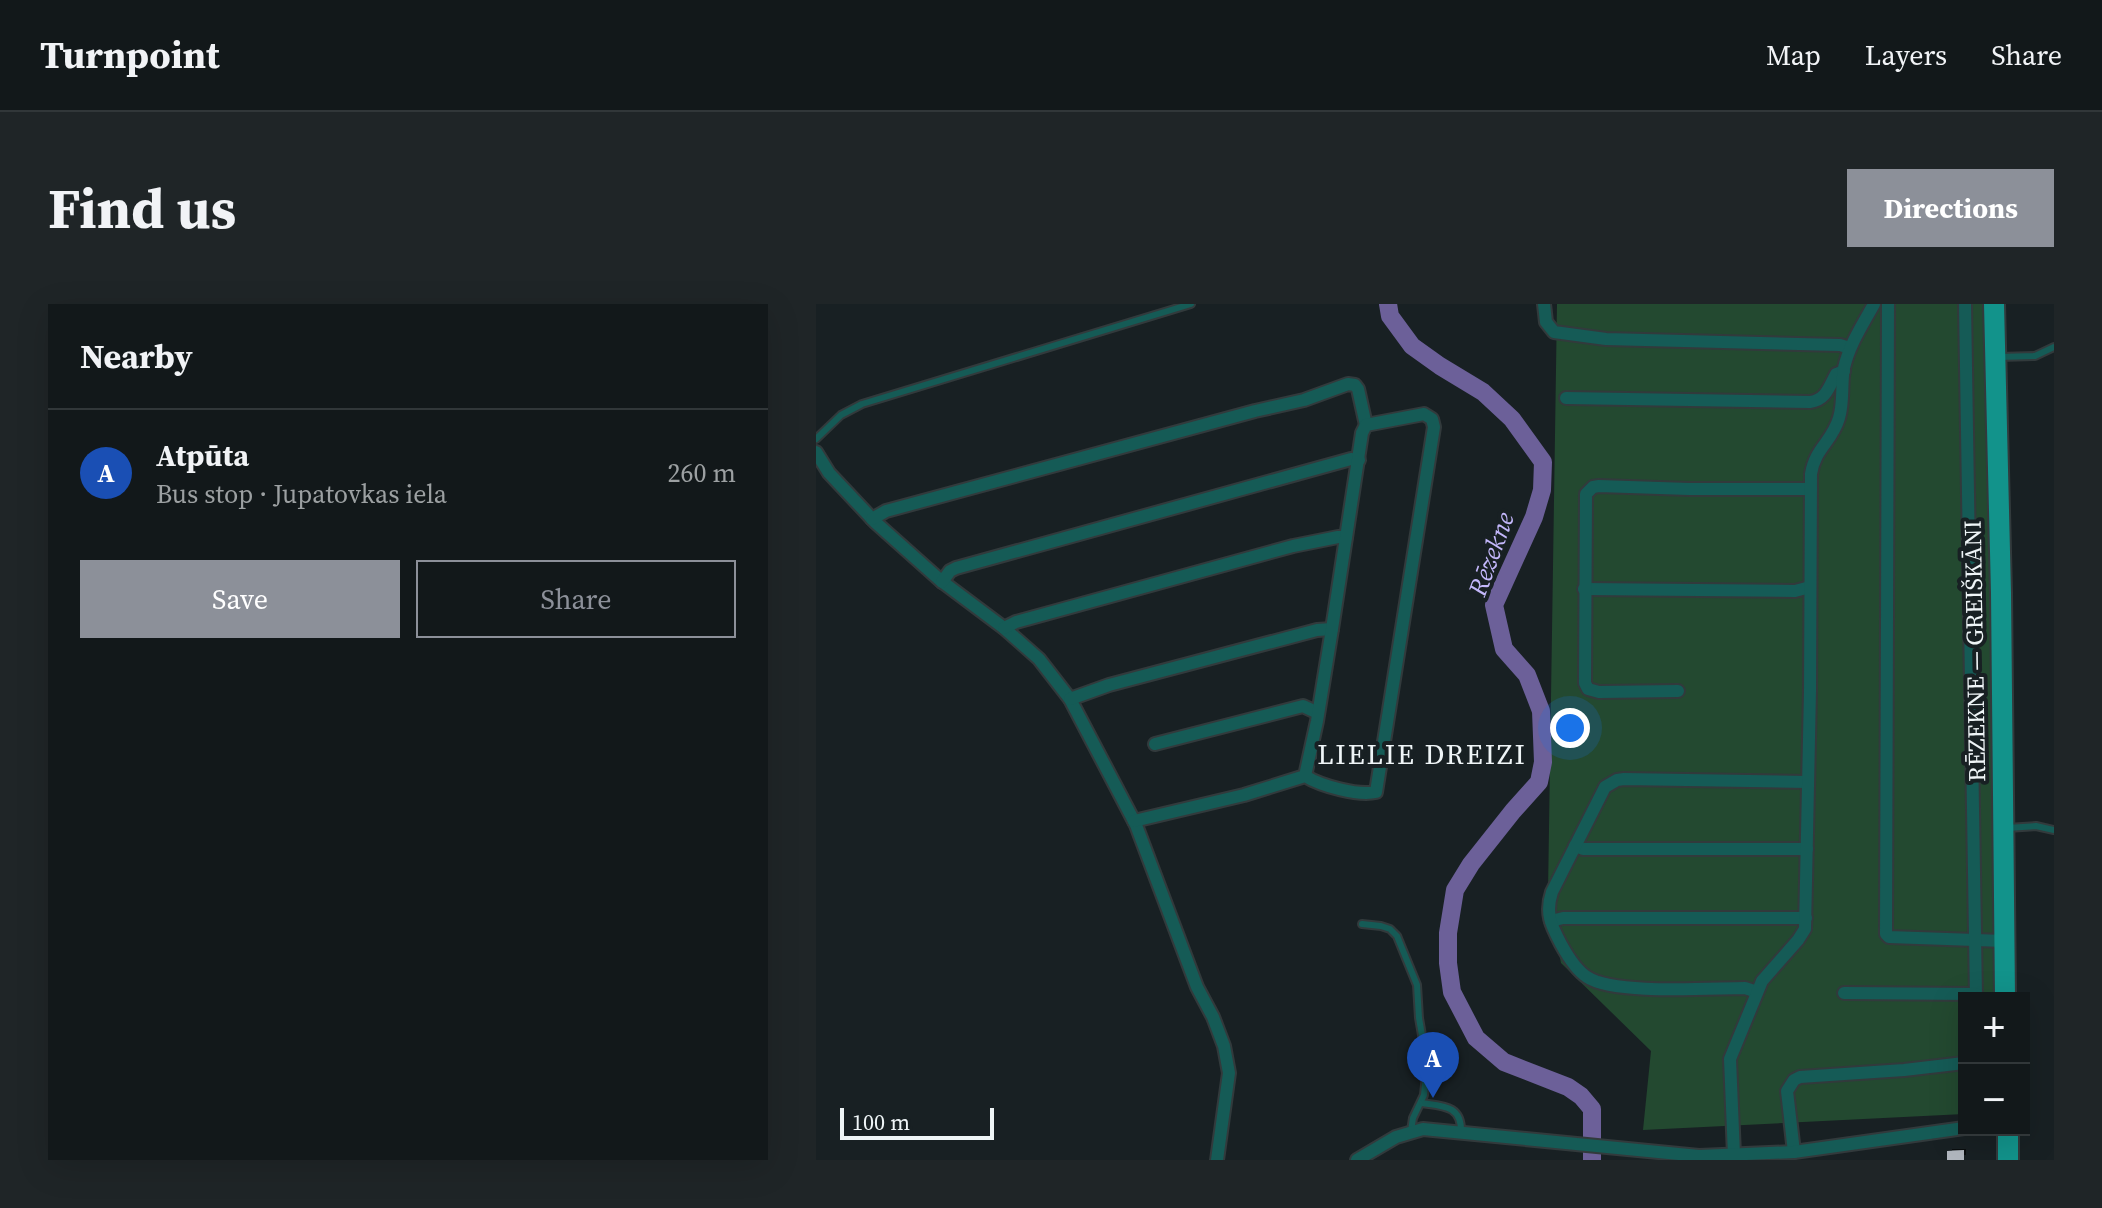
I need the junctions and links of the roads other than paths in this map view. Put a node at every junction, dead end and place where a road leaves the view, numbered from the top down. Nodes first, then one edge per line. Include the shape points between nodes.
1 (1191, 304) edge
2 (1544, 304) edge
3 (1874, 304) edge
4 (1888, 304) edge
5 (1965, 304) edge
6 (1994, 304) edge
7 (2054, 347) edge
8 (1850, 348) junction
9 (1995, 357) junction
10 (1844, 371) junction
11 (1566, 398) dead end
12 (1366, 425) junction
13 (816, 439) edge
14 (816, 452) edge
15 (1359, 460) junction
16 (1811, 489) junction
17 (872, 519) junction
18 (1346, 537) junction
19 (942, 582) junction
20 (1810, 587) junction
21 (1584, 589) junction
22 (1004, 628) junction
23 (1332, 629) junction
24 (1678, 691) dead end
25 (1070, 699) junction
26 (1318, 713) junction
27 (1155, 744) dead end
28 (1305, 776) junction
29 (1808, 782) junction
30 (1134, 821) junction
31 (2003, 828) junction
32 (2054, 830) edge
33 (1575, 846) junction
34 (1807, 849) junction
35 (1806, 918) junction
36 (1551, 921) junction
37 (1362, 924) dead end
38 (1975, 939) junction
39 (2004, 941) junction
40 (1757, 992) junction
41 (1976, 992) edge
42 (2005, 992) edge
43 (1844, 993) dead end
44 (1958, 996) edge
45 (1958, 1064) edge
46 (1422, 1103) junction
47 (1958, 1129) edge
48 (1411, 1131) junction
49 (1461, 1132) junction
50 (2008, 1136) edge
51 (1794, 1152) junction
52 (1734, 1155) junction
53 (1217, 1160) edge
54 (1357, 1160) edge
55 (2008, 1160) edge

1 - 13 lane via 862,404
2 - 8 street via 1546,322 1554,332 1606,339
3 - 8 street
4 - 38 street via 1886,934
5 - 38 street
6 - 9 main road, RĒZEKNE — GREIŠKĀNI
7 - 9 lane via 2035,356
8 - 10 street
9 - 31 main road, RĒZEKNE — GREIŠKĀNI
10 - 11 street via 1836,374 1820,400 1810,402
10 - 16 street via 1840,415 1813,462
12 - 15 street
12 - 17 street via 1358,389 1348,384
12 - 28 street via 1424,414 1434,427 1376,792 1315,783
14 - 17 street
15 - 18 street
15 - 19 street via 956,568
16 - 20 street
16 - 21 street via 1593,487 1585,503
17 - 19 street
18 - 22 street via 1293,546
18 - 23 street
19 - 22 street
20 - 21 street
20 - 29 street
21 - 24 street via 1588,689
22 - 25 street via 1039,659
23 - 25 street via 1199,660
23 - 26 street
25 - 30 street
26 - 27 street via 1303,706
26 - 28 street
28 - 30 street
29 - 33 street via 1617,780 1605,787
29 - 34 street
30 - 53 street via 1224,1046 1229,1073
31 - 32 lane
31 - 39 main road, RĒZEKNE — GREIŠKĀNI
33 - 34 street
33 - 36 street via 1548,904
34 - 35 street
35 - 36 street
35 - 40 street via 1798,940
36 - 40 street via 1576,967 1597,982 1624,988
37 - 46 lane via 1390,929 1397,936 1417,985 1427,1064
38 - 39 street
38 - 41 street
39 - 42 main road, RĒZEKNE — GREIŠKĀNI
40 - 52 street via 1730,1059
43 - 44 street
45 - 51 street via 1794,1080 1787,1097
46 - 48 lane
46 - 49 lane via 1450,1109 1458,1115
47 - 51 street
48 - 49 street
48 - 54 street
49 - 52 street
50 - 55 main road
51 - 52 street

